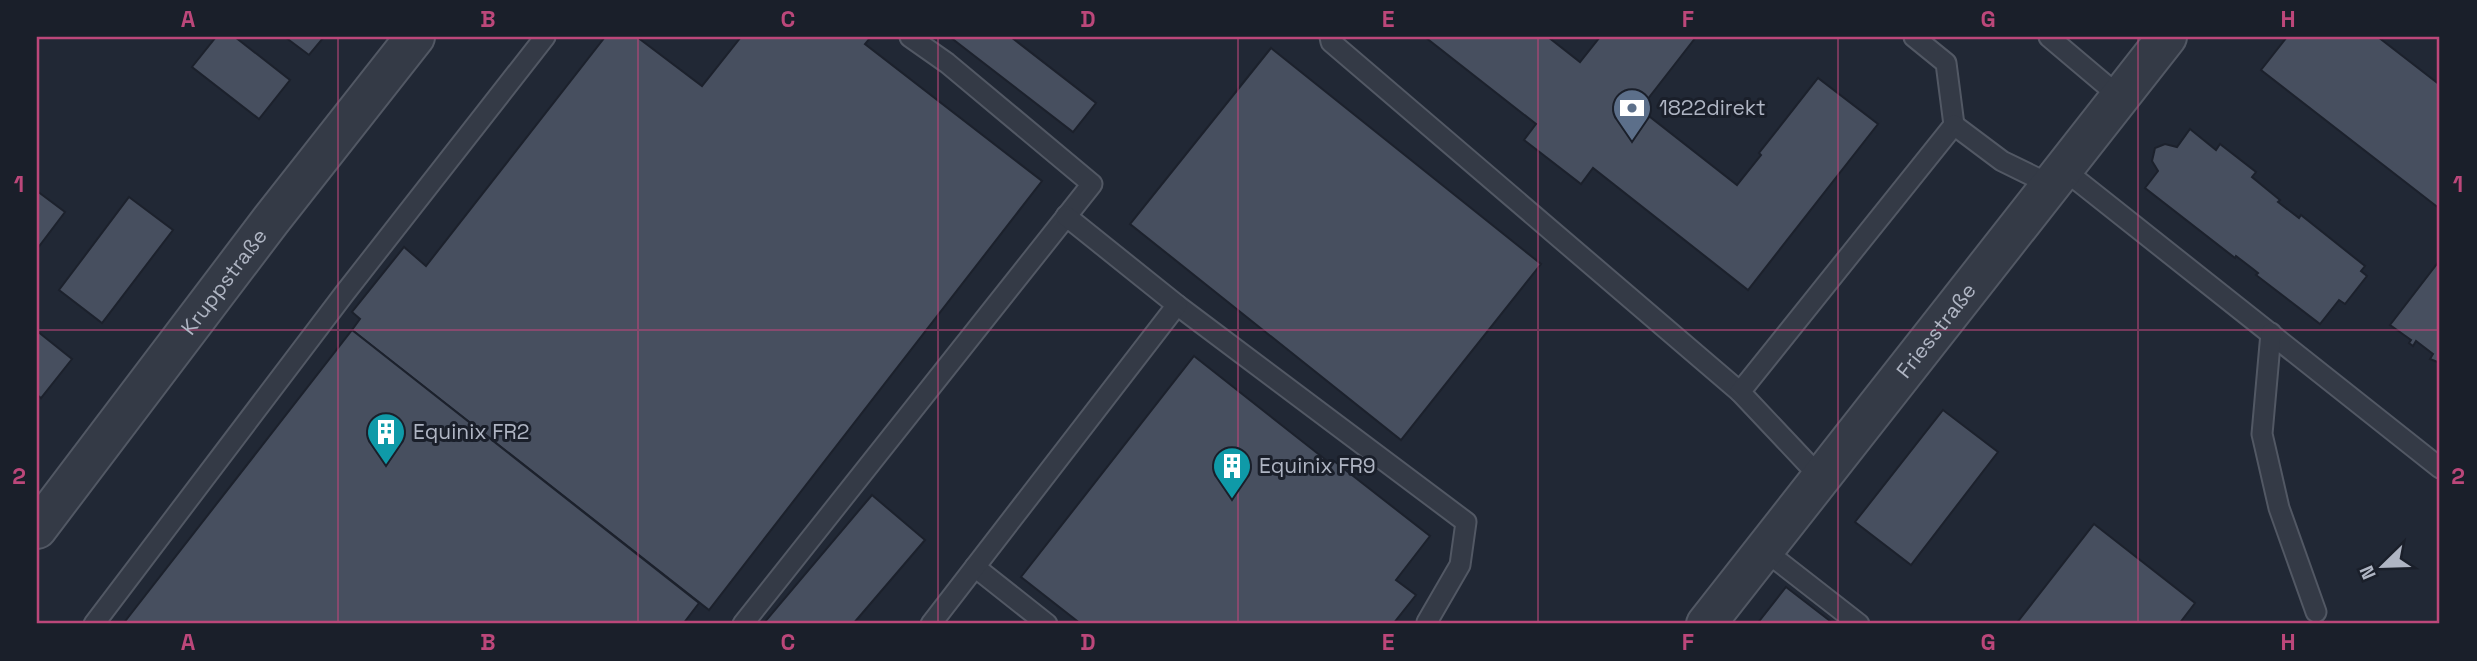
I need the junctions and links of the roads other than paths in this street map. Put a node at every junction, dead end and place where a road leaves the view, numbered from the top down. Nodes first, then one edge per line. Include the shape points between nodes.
1 (545, 37) edge
2 (910, 37) edge
3 (1330, 37) edge
4 (1914, 37) edge
5 (2049, 37) edge
6 (2167, 37) edge
7 (413, 38) edge
8 (2120, 97) junction
9 (1954, 125) junction
10 (2057, 177) junction
11 (1066, 216) junction
12 (1177, 305) junction
13 (2271, 334) junction
14 (1740, 392) junction
15 (2440, 468) edge
16 (1821, 478) junction
17 (37, 529) edge
18 (1764, 550) junction
19 (975, 567) junction
20 (2316, 612) dead end
21 (94, 624) edge
22 (743, 624) edge
23 (931, 624) edge
24 (1047, 624) edge
25 (1430, 624) edge
26 (1706, 624) edge
27 (1859, 624) edge

1 - 21 lane
2 - 11 lane via 1092,184
3 - 14 lane
4 - 9 lane via 1946,63
5 - 8 lane
6 - 8 street, Friesstraße
7 - 17 street, Kruppstraße
8 - 10 street, Friesstraße
9 - 10 lane via 2002,161
9 - 14 lane
10 - 13 lane
10 - 16 street, Friesstraße
11 - 12 lane
11 - 22 lane
12 - 19 lane
12 - 25 lane via 1466,522 1460,565 1427,622
13 - 15 lane
13 - 20 lane via 2262,434 2279,508
14 - 16 lane
16 - 18 street, Friesstraße
18 - 26 street, Friesstraße
18 - 27 lane
19 - 23 lane
19 - 24 lane

